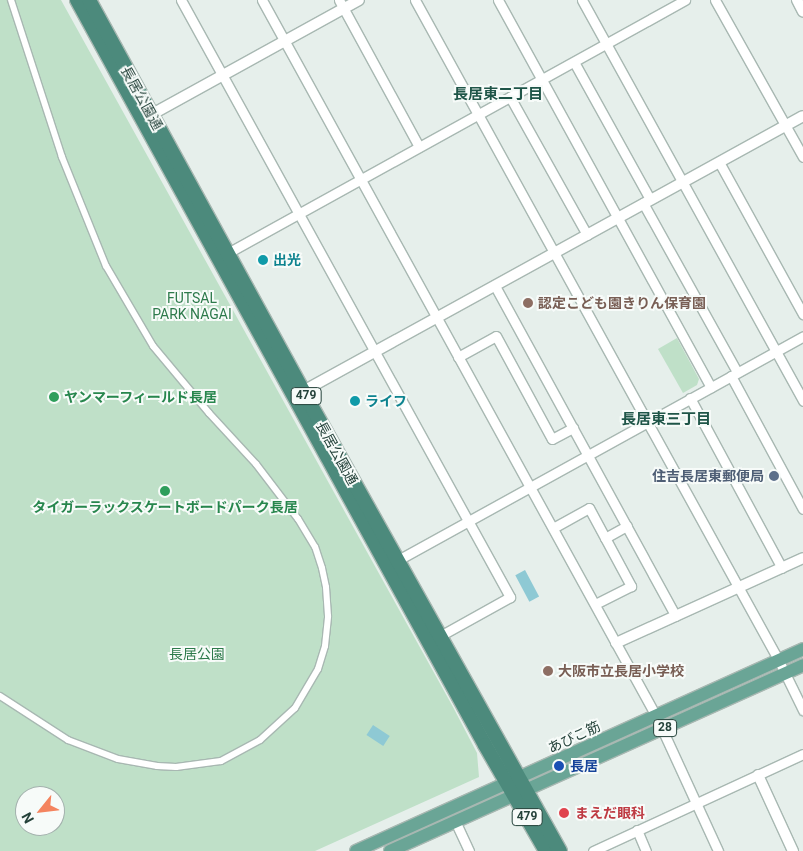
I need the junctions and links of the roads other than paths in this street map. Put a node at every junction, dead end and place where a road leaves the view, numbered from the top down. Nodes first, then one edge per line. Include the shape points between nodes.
1 (11, 0) edge
2 (77, 0) edge
3 (89, 0) edge
4 (181, 0) edge
5 (262, 0) edge
6 (359, 0) edge
7 (414, 0) edge
8 (498, 0) edge
9 (582, 0) edge
10 (685, 0) edge
11 (716, 0) edge
12 (797, 0) edge
13 (341, 4) edge
14 (803, 12) edge
15 (285, 42) junction
16 (606, 44) junction
17 (574, 62) junction
18 (223, 75) junction
19 (542, 80) junction
20 (510, 97) junction
21 (479, 115) junction
22 (803, 116) edge
23 (147, 118) junction
24 (786, 126) junction
25 (419, 147) junction
26 (803, 157) edge
27 (719, 162) junction
28 (360, 179) junction
29 (682, 182) junction
30 (646, 201) junction
31 (299, 212) junction
32 (617, 217) junction
33 (587, 234) junction
34 (553, 253) junction
35 (223, 256) junction
36 (495, 286) junction
37 (803, 314) edge
38 (436, 318) junction
39 (803, 336) edge
40 (374, 351) junction
41 (775, 351) junction
42 (458, 357) junction
43 (734, 374) junction
44 (711, 387) junction
45 (299, 394) junction
46 (690, 398) junction
47 (803, 401) edge
48 (646, 422) junction
49 (573, 428) junction
50 (588, 455) junction
51 (531, 487) junction
52 (803, 508) edge
53 (468, 521) junction
54 (627, 526) junction
55 (553, 528) junction
56 (605, 538) junction
57 (803, 558) edge
58 (398, 560) junction
59 (782, 568) junction
60 (738, 588) junction
61 (595, 604) junction
62 (676, 616) junction
63 (440, 636) junction
64 (616, 643) junction
65 (803, 649) edge
66 (779, 661) junction
67 (803, 665) edge
68 (785, 673) junction
69 (0, 696) edge
70 (803, 710) edge
71 (656, 716) junction
72 (662, 729) junction
73 (803, 754) edge
74 (758, 775) junction
75 (513, 781) junction
76 (520, 793) junction
77 (697, 804) junction
78 (456, 823) junction
79 (637, 830) junction
80 (356, 851) edge
81 (390, 851) edge
82 (468, 851) edge
83 (546, 851) edge
84 (560, 851) edge
85 (593, 851) edge
86 (646, 851) edge
87 (718, 851) edge
88 (793, 851) edge

1 - 69 street via 62,157 106,266 153,346 209,414 256,464 303,527 322,568 328,616 325,646 318,670 295,708 260,740 221,761 176,767 118,759 73,742
2 - 23 highway, 長居公園通 / 479
3 - 23 highway, 長居公園通 / 479
4 - 18 street
5 - 15 street
6 - 13 street
7 - 21 street
8 - 19 street
9 - 16 street
10 - 16 street
11 - 24 street
12 - 14 street
13 - 15 street
13 - 25 street
15 - 18 street
15 - 28 street
16 - 17 street
16 - 29 street
17 - 19 street
17 - 30 street
18 - 23 street
18 - 31 street
19 - 20 street
19 - 32 street
20 - 21 street
20 - 33 street
21 - 25 street
21 - 34 street
22 - 24 street
23 - 35 highway, 長居公園通 / 479
24 - 26 street
24 - 27 street
25 - 28 street
27 - 29 street
27 - 37 street
28 - 31 street
28 - 38 street
29 - 30 street
29 - 41 street
30 - 32 street
30 - 43 street
31 - 35 street
31 - 40 street
32 - 33 street
32 - 44 street
33 - 34 street
34 - 36 street
34 - 48 street
35 - 45 highway, 長居公園通 / 479
36 - 38 street
36 - 49 street
38 - 40 street
38 - 42 street
39 - 41 street
40 - 45 street
40 - 53 street
41 - 43 street
41 - 47 street
42 - 49 street via 496,336 552,439
42 - 51 street
43 - 44 street
43 - 52 street
44 - 46 street
45 - 58 highway, 長居公園通 / 479
45 - 75 highway, 長居公園通 / 479
46 - 48 street
46 - 59 street
48 - 50 street
48 - 60 street
49 - 50 street
50 - 51 street
50 - 54 street
51 - 53 street
51 - 55 street
53 - 58 street
53 - 63 street via 510,597
54 - 56 street
54 - 62 street
55 - 56 street via 589,508
55 - 61 street
56 - 61 street via 631,586
57 - 59 street
58 - 63 highway, 長居公園通 / 479
59 - 60 street
60 - 62 street
60 - 66 street
61 - 64 street
62 - 64 street
63 - 75 highway, 長居公園通 / 479
64 - 71 street
65 - 66 main road, あびこ筋 / 28
66 - 68 street
66 - 71 main road, あびこ筋 / 28
67 - 68 main road, あびこ筋 / 28
68 - 70 street
68 - 72 main road, あびこ筋 / 28
71 - 75 main road, あびこ筋 / 28
72 - 76 main road, あびこ筋 / 28
72 - 77 street
73 - 74 street
74 - 77 street
74 - 88 street
75 - 76 highway, 長居公園通 / 479
75 - 80 main road, あびこ筋 / 28
76 - 78 main road, あびこ筋 / 28
76 - 83 highway, 長居公園通 / 479
76 - 84 highway, 長居公園通 / 479
77 - 79 street
77 - 87 street
78 - 81 main road, あびこ筋 / 28
78 - 82 street
79 - 85 street
79 - 86 street

